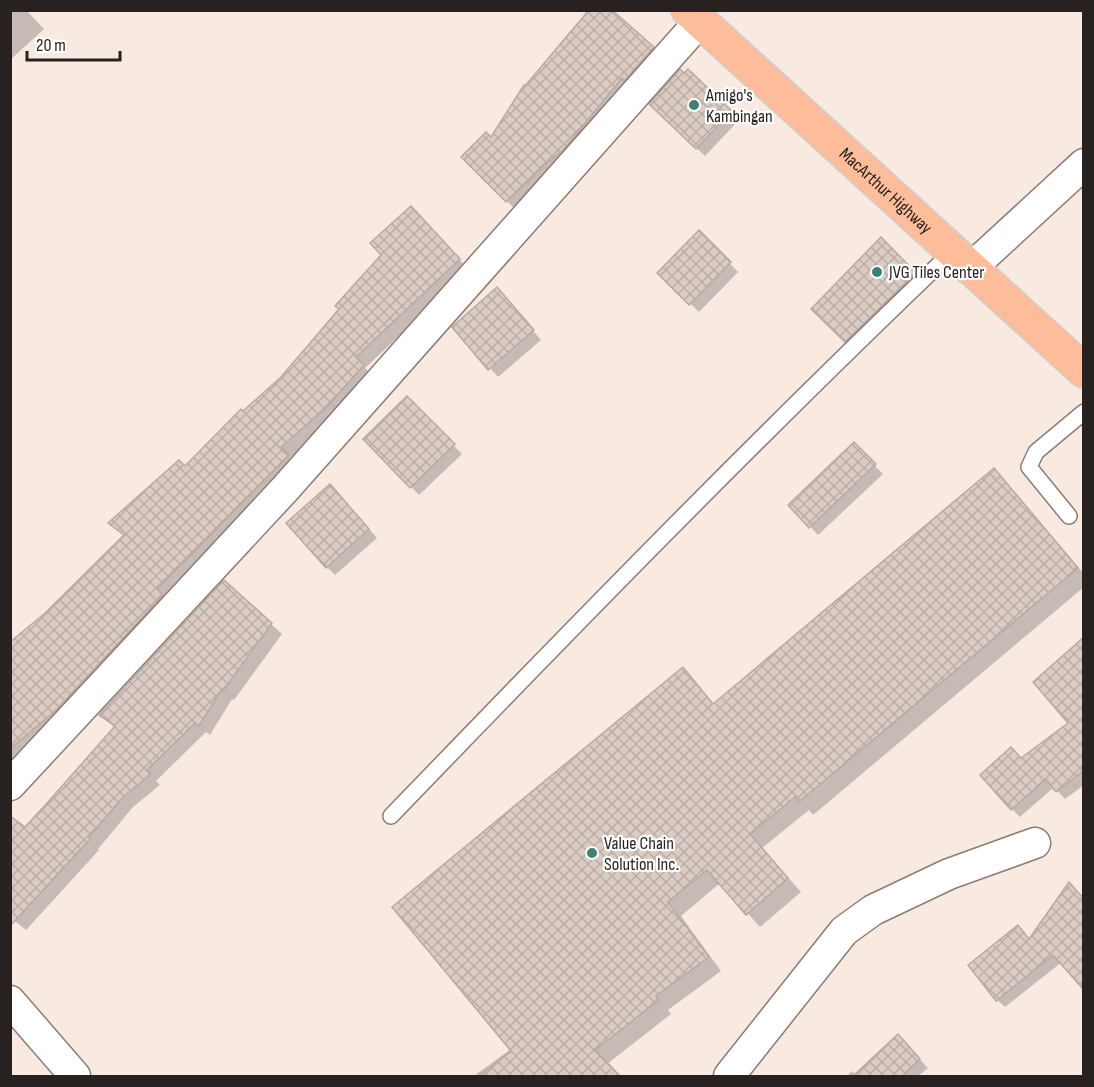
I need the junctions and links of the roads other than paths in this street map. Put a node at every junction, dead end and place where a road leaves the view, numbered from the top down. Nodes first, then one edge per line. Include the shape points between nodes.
1 (694, 16) edge
2 (1083, 164) edge
3 (961, 260) junction
4 (1083, 371) edge
5 (1083, 412) edge
6 (1069, 516) dead end
7 (10, 785) edge
8 (391, 816) dead end
9 (1035, 843) dead end
10 (10, 1001) edge
11 (75, 1077) edge
12 (729, 1077) edge

1 - 3 highway, MacArthur Highway
1 - 7 street via 285,489
2 - 3 street
3 - 4 highway, MacArthur Highway
3 - 8 lane via 844,355
5 - 6 lane via 1036,452 1029,467
9 - 12 street via 949,874 862,917 844,931
10 - 11 street

